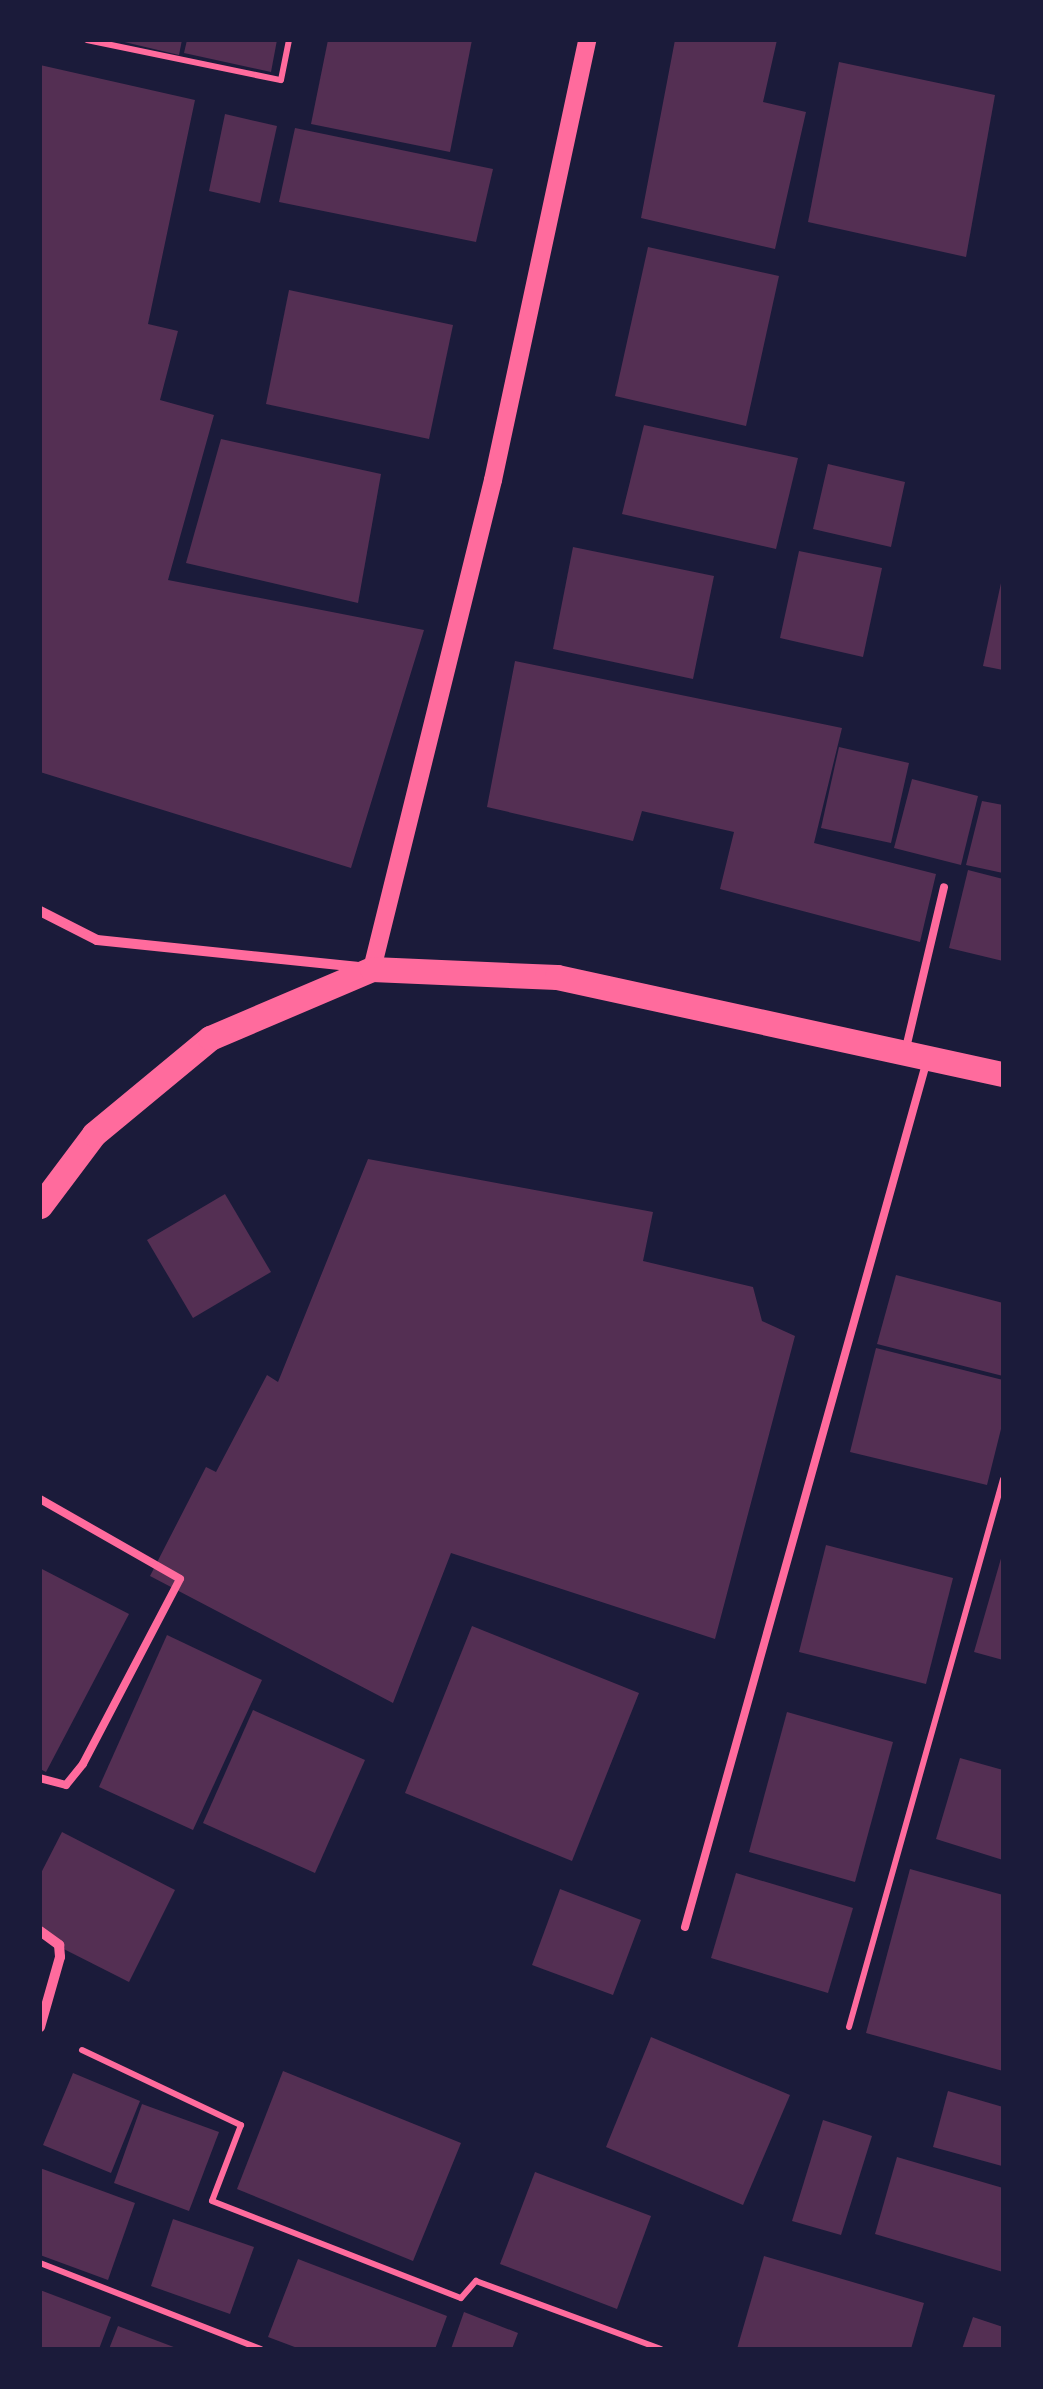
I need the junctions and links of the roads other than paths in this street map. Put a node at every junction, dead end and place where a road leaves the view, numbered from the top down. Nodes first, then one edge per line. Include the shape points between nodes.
1 (586, 40) edge
2 (944, 887) dead end
3 (40, 911) edge
4 (372, 969) junction
5 (917, 1054) junction
6 (1003, 1074) edge
7 (40, 1206) edge
8 (40, 1499) edge
9 (40, 1778) edge
10 (685, 1926) dead end
11 (40, 1931) edge
12 (40, 2026) edge

1 - 4 street via 494,480
2 - 5 lane
3 - 4 street via 97,940
4 - 5 main road via 557,977
4 - 7 main road via 210,1038 94,1134
5 - 6 main road
5 - 10 lane
8 - 9 lane via 180,1579 83,1764 66,1785
11 - 12 street via 59,1945 60,1956

